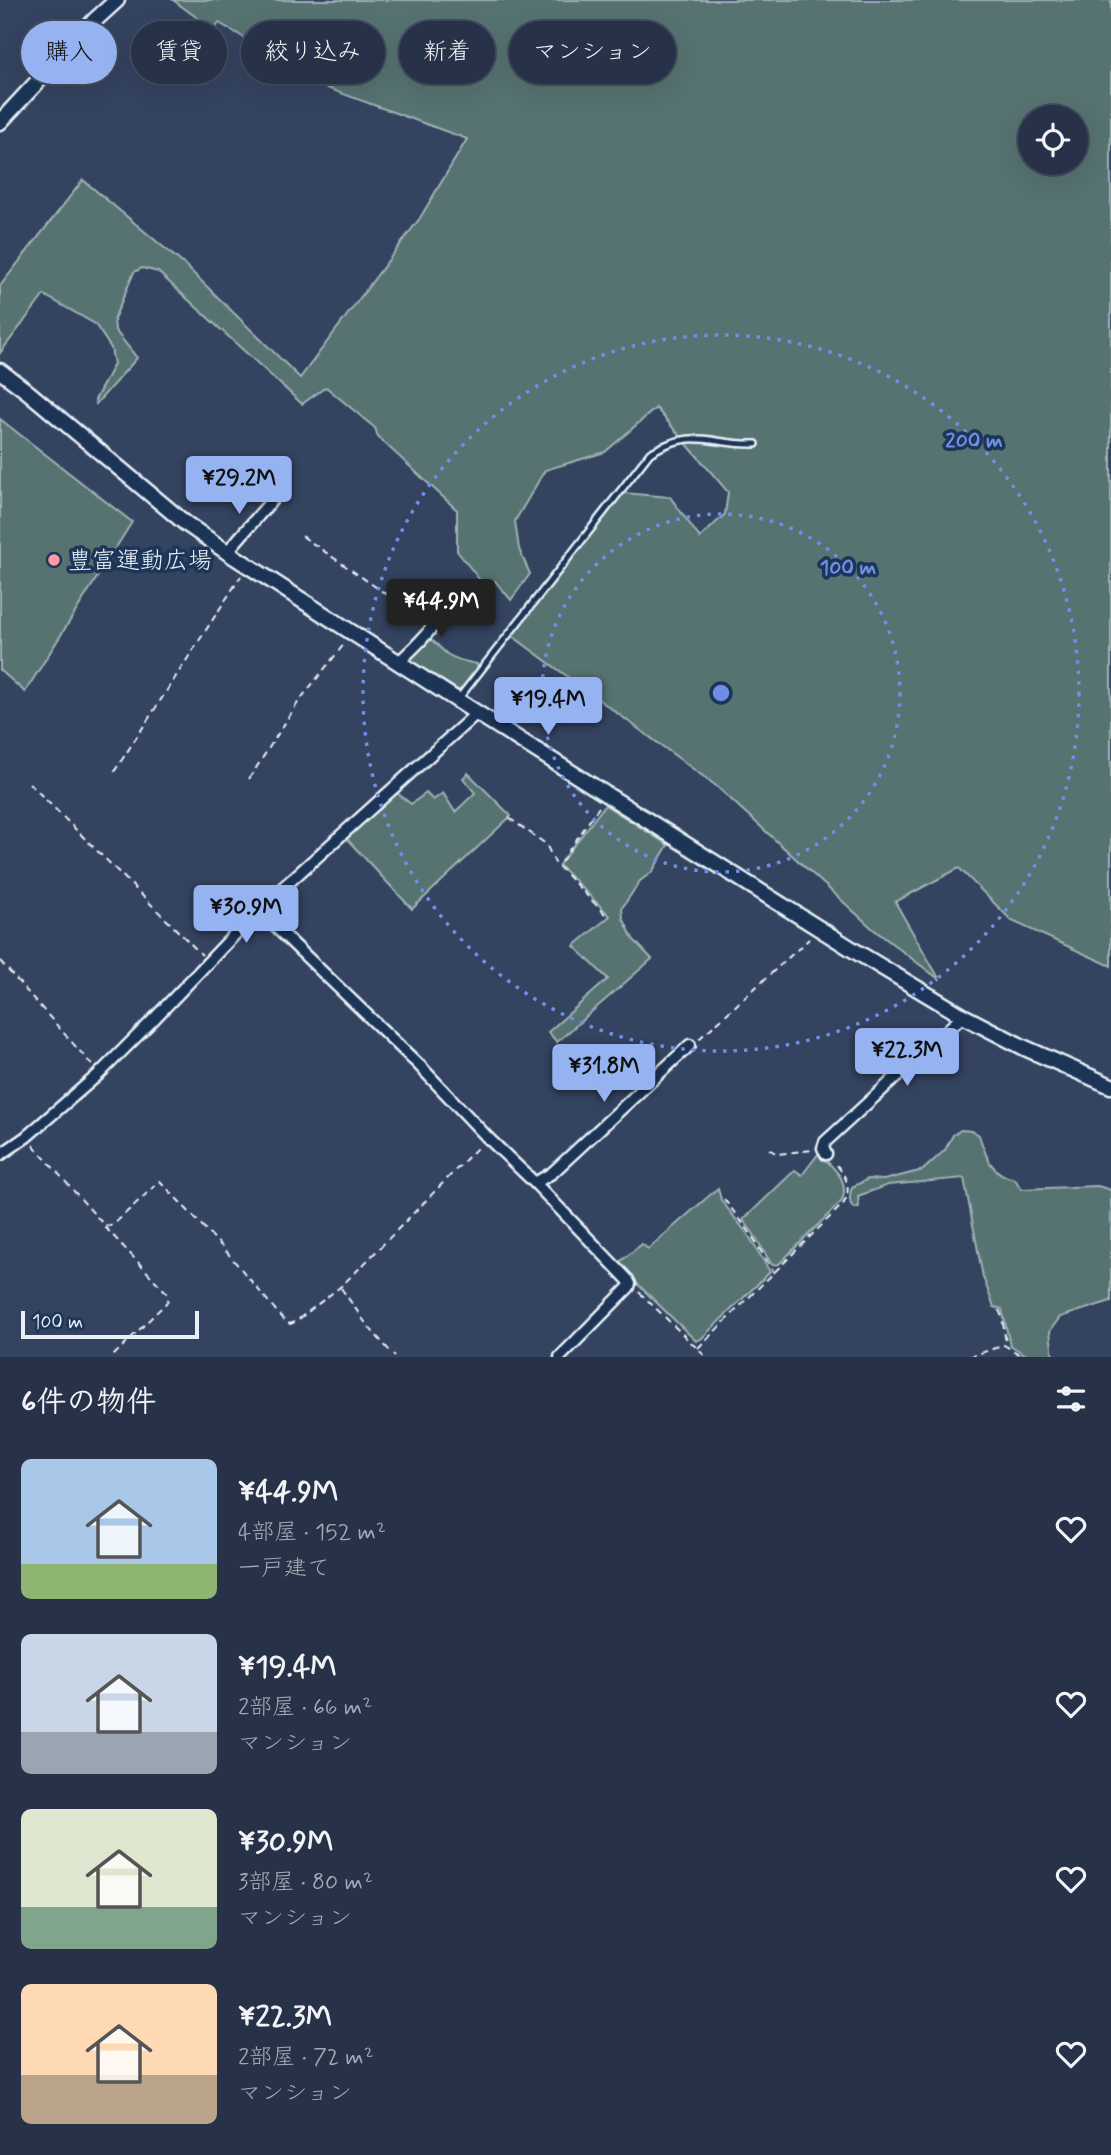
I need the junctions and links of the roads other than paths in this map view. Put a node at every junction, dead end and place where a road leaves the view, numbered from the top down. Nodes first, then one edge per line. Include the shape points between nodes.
1 (117, 0) edge
2 (0, 122) edge
3 (0, 371) edge
4 (756, 444) dead end
5 (273, 499) dead end
6 (227, 552) junction
7 (443, 599) dead end
8 (399, 662) junction
9 (457, 700) junction
10 (477, 713) junction
11 (258, 910) junction
12 (963, 1016) junction
13 (690, 1045) road end
14 (1111, 1086) edge
15 (825, 1151) road end
16 (0, 1155) edge
17 (535, 1183) junction
18 (559, 1357) edge

1 - 2 street
3 - 6 street via 185,523
4 - 9 lane via 675,440 650,453
5 - 6 street
6 - 8 street
7 - 8 street via 432,626
8 - 9 street
9 - 10 street
10 - 11 street
10 - 12 street
11 - 16 street via 99,1074
11 - 17 street
12 - 14 street
12 - 15 street via 825,1142
13 - 17 street
17 - 18 street via 630,1284

